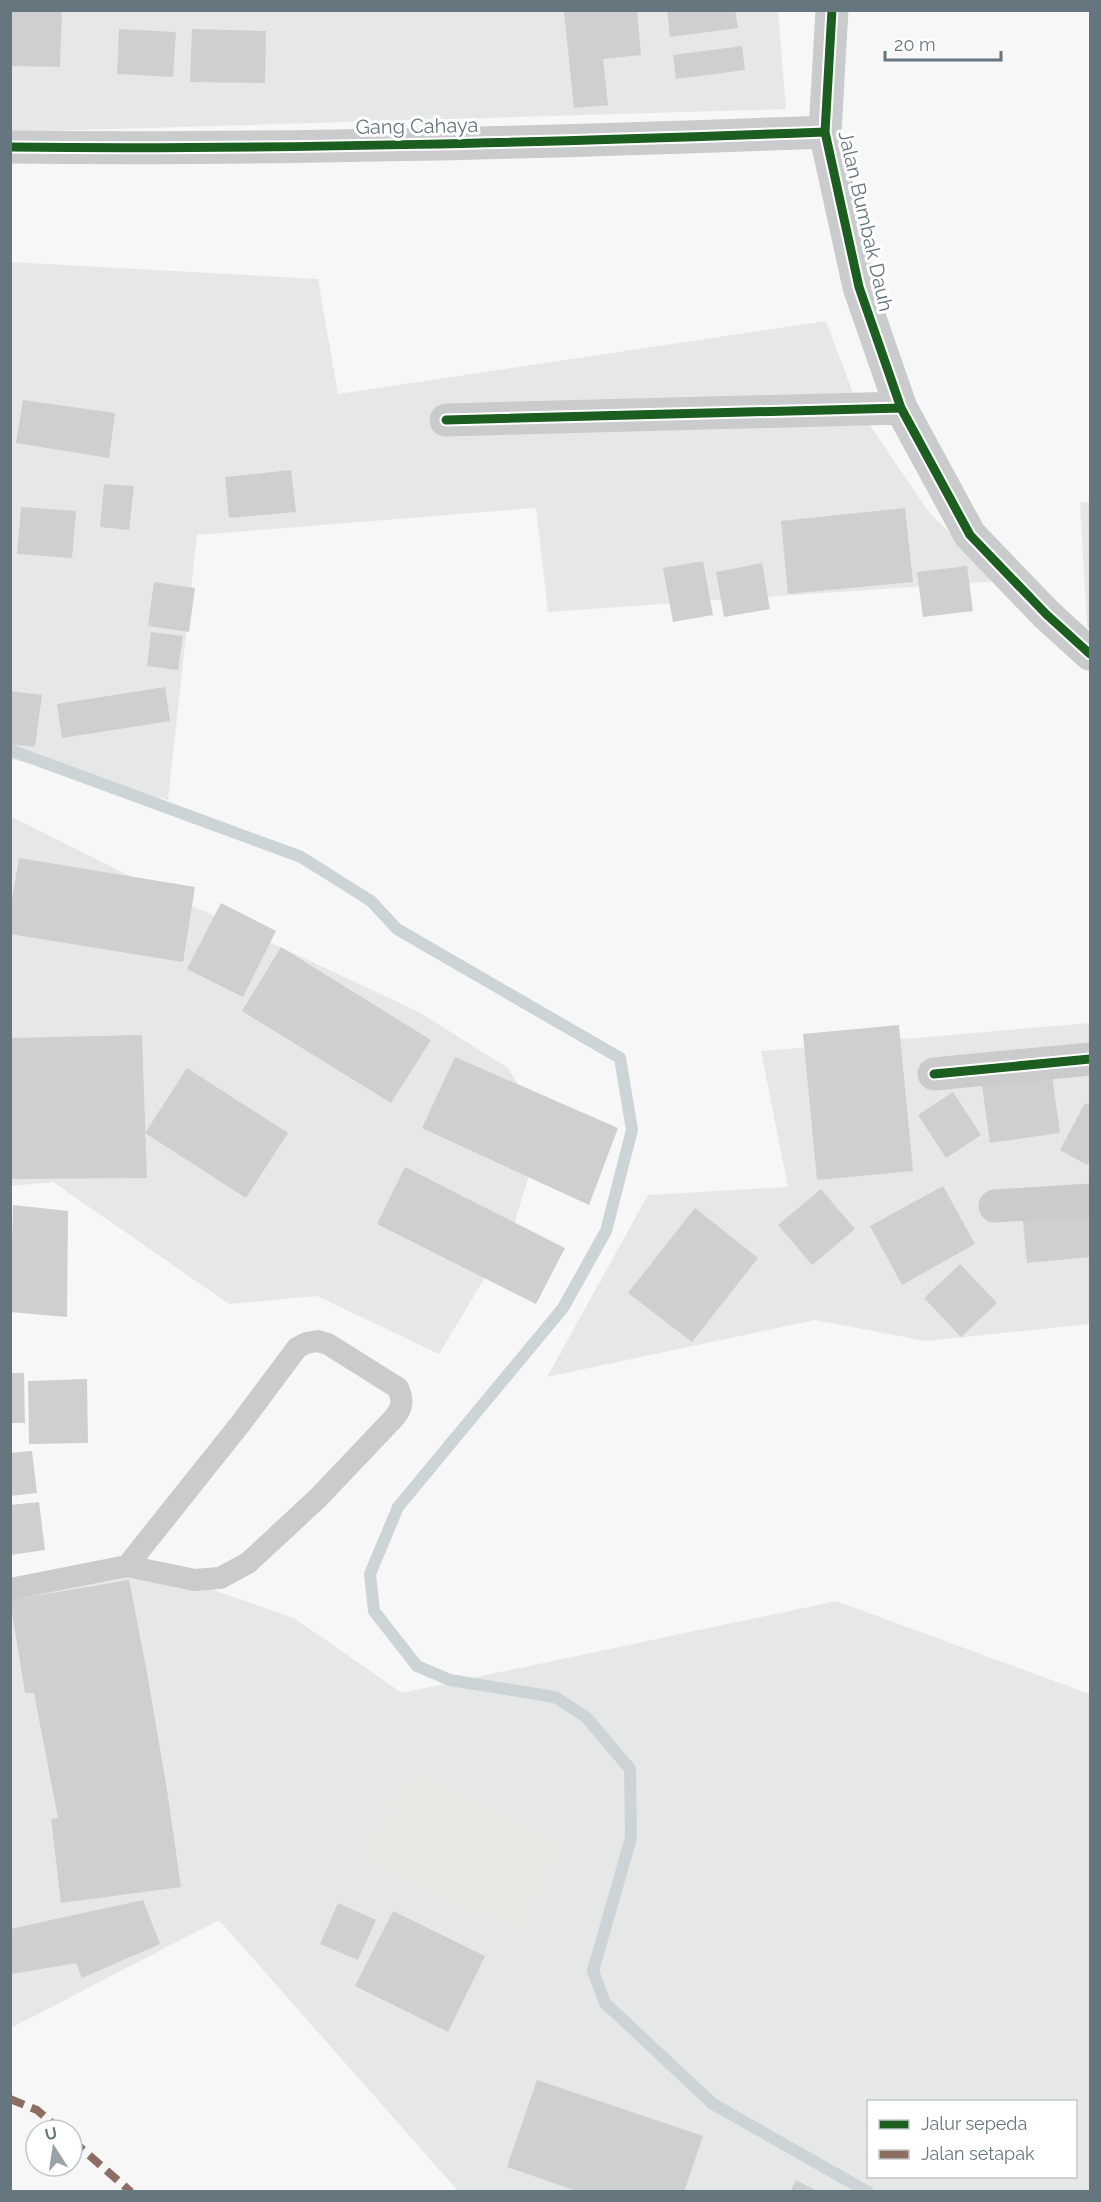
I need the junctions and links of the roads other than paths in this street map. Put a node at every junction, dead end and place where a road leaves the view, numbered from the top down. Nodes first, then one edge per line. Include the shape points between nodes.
1 (832, 10) edge
2 (825, 132) junction
3 (10, 147) edge
4 (901, 408) junction
5 (446, 420) dead end
6 (1087, 649) edge
7 (1090, 1059) edge
8 (934, 1074) dead end
9 (1090, 1200) edge
10 (995, 1206) dead end
11 (127, 1566) junction
12 (10, 1589) edge

1 - 2 street, Jalan Bumbak Dauh
2 - 3 street, Gang Cahaya via 183,149
2 - 4 street, Jalan Bumbak Dauh via 859,287
4 - 5 street
4 - 6 street, Jalan Bumbak Dauh via 970,535 1046,614
7 - 8 street
9 - 10 street
11 - 11 lane via 297,1348 318,1341 328,1344 398,1388 402,1405 394,1418 318,1498 248,1563 220,1578 195,1580
11 - 12 lane

